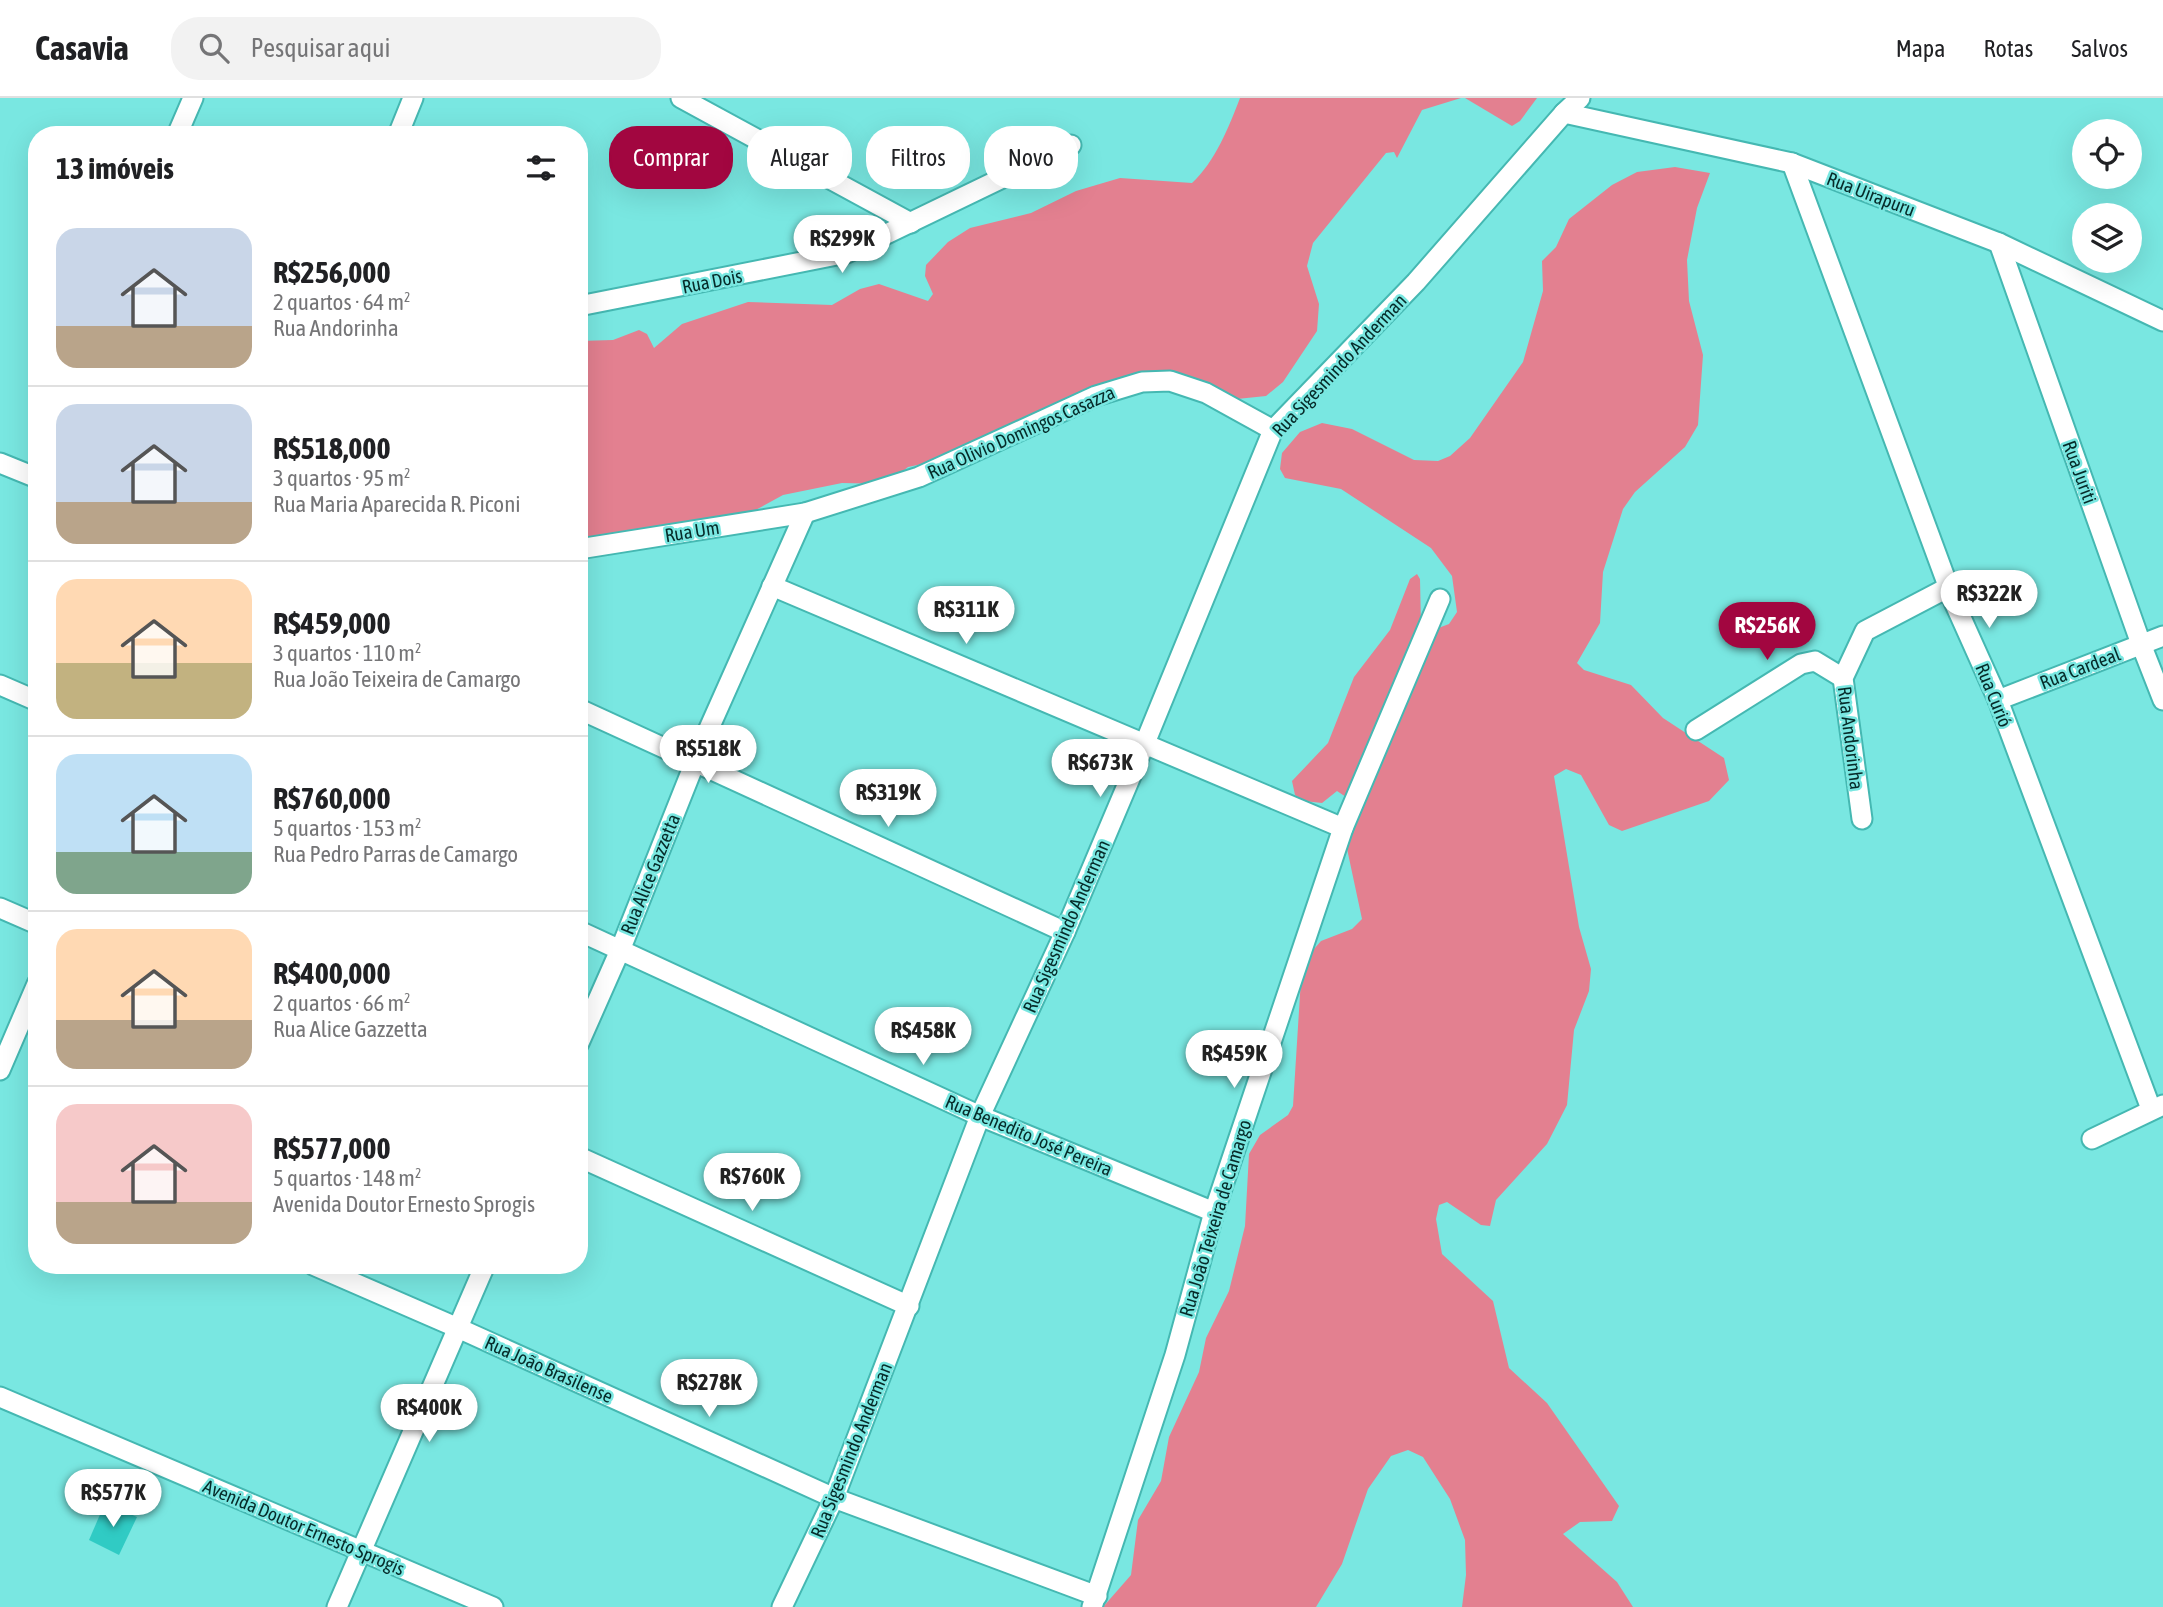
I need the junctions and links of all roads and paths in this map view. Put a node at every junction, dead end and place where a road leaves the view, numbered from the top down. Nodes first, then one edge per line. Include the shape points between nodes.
1 (192, 98) edge
2 (413, 98) edge
3 (681, 98) edge
4 (1580, 98) edge
5 (1563, 113) junction
6 (181, 126) edge
7 (402, 126) edge
8 (1792, 163) junction
9 (984, 188) edge
10 (911, 223) junction
11 (1999, 243) junction
12 (588, 304) edge
13 (2163, 321) edge
14 (1273, 430) junction
15 (0, 463) edge
16 (28, 474) edge
17 (805, 513) junction
18 (588, 548) edge
19 (772, 586) junction
20 (1949, 587) junction
21 (1440, 599) dead end
22 (2163, 636) edge
23 (2141, 644) junction
24 (1843, 678) junction
25 (0, 685) edge
26 (28, 697) edge
27 (2163, 700) edge
28 (1998, 701) junction
29 (588, 713) edge
30 (1696, 730) dead end
31 (1145, 743) junction
32 (695, 762) junction
33 (1862, 819) dead end
34 (1343, 828) junction
35 (0, 908) edge
36 (28, 920) edge
37 (1065, 932) junction
38 (588, 935) edge
39 (621, 948) junction
40 (28, 1005) edge
41 (588, 1023) edge
42 (0, 1070) edge
43 (2157, 1107) edge
44 (980, 1116) junction
45 (2092, 1139) dead end
46 (588, 1161) edge
47 (1214, 1212) junction
48 (334, 1274) edge
49 (481, 1274) edge
50 (909, 1306) junction
51 (458, 1328) junction
52 (0, 1397) edge
53 (834, 1498) junction
54 (360, 1550) junction
55 (1094, 1602) edge
56 (337, 1607) edge
57 (493, 1607) edge
58 (782, 1607) edge

1 - 6 street
2 - 7 street
3 - 10 street
4 - 5 street, Rua Sigesmindo Anderman
5 - 8 street, Rua Uirapuru
5 - 14 street, Rua Sigesmindo Anderman via 1416,282
8 - 11 street, Rua Uirapuru
8 - 20 street, Rua Curió
9 - 10 street, Rua Dois
10 - 12 street, Rua Dois via 847,253
11 - 13 street, Rua Uirapuru
11 - 23 street, Rua Juriti
14 - 17 street, Rua Olivio Domingos Casazza via 1206,393 1170,382 1142,382 1096,396 919,477
14 - 31 street, Rua Sigesmindo Anderman
15 - 16 street
17 - 18 street, Rua Um
17 - 19 street, Rua Alice Gazzetta
19 - 31 street
19 - 32 street, Rua Alice Gazzetta
20 - 24 street, Rua Andorinha via 1865,631
20 - 28 street, Rua Curió
21 - 34 street, Rua João Teixeira de Camargo
22 - 23 street, Rua Cardeal
23 - 27 street, Rua Juriti
23 - 28 street, Rua Cardeal
24 - 30 street via 1815,660 1801,664
24 - 33 street, Rua Andorinha
25 - 26 street
28 - 43 street, Rua Curió
29 - 32 street
31 - 34 street
31 - 37 street, Rua Sigesmindo Anderman
32 - 37 street
32 - 39 street, Rua Alice Gazzetta
34 - 47 street, Rua João Teixeira de Camargo
35 - 36 street
37 - 44 street, Rua Sigesmindo Anderman
38 - 39 street, Rua Benedito José Pereira
39 - 41 street, Rua Alice Gazzetta
39 - 44 street, Rua Benedito José Pereira
40 - 42 street
43 - 45 street
44 - 47 street, Rua Benedito José Pereira
44 - 50 street, Rua Sigesmindo Anderman
46 - 50 street
47 - 55 street, Rua João Teixeira de Camargo via 1175,1355
48 - 51 street, Rua João Brasilense
49 - 51 street
50 - 53 street, Rua Sigesmindo Anderman
51 - 53 street, Rua João Brasilense
51 - 54 street
52 - 54 street, Avenida Doutor Ernesto Sprogis
53 - 55 street, Rua João Brasilense
53 - 58 street, Rua Sigesmindo Anderman
54 - 56 street
54 - 57 street, Avenida Doutor Ernesto Sprogis

